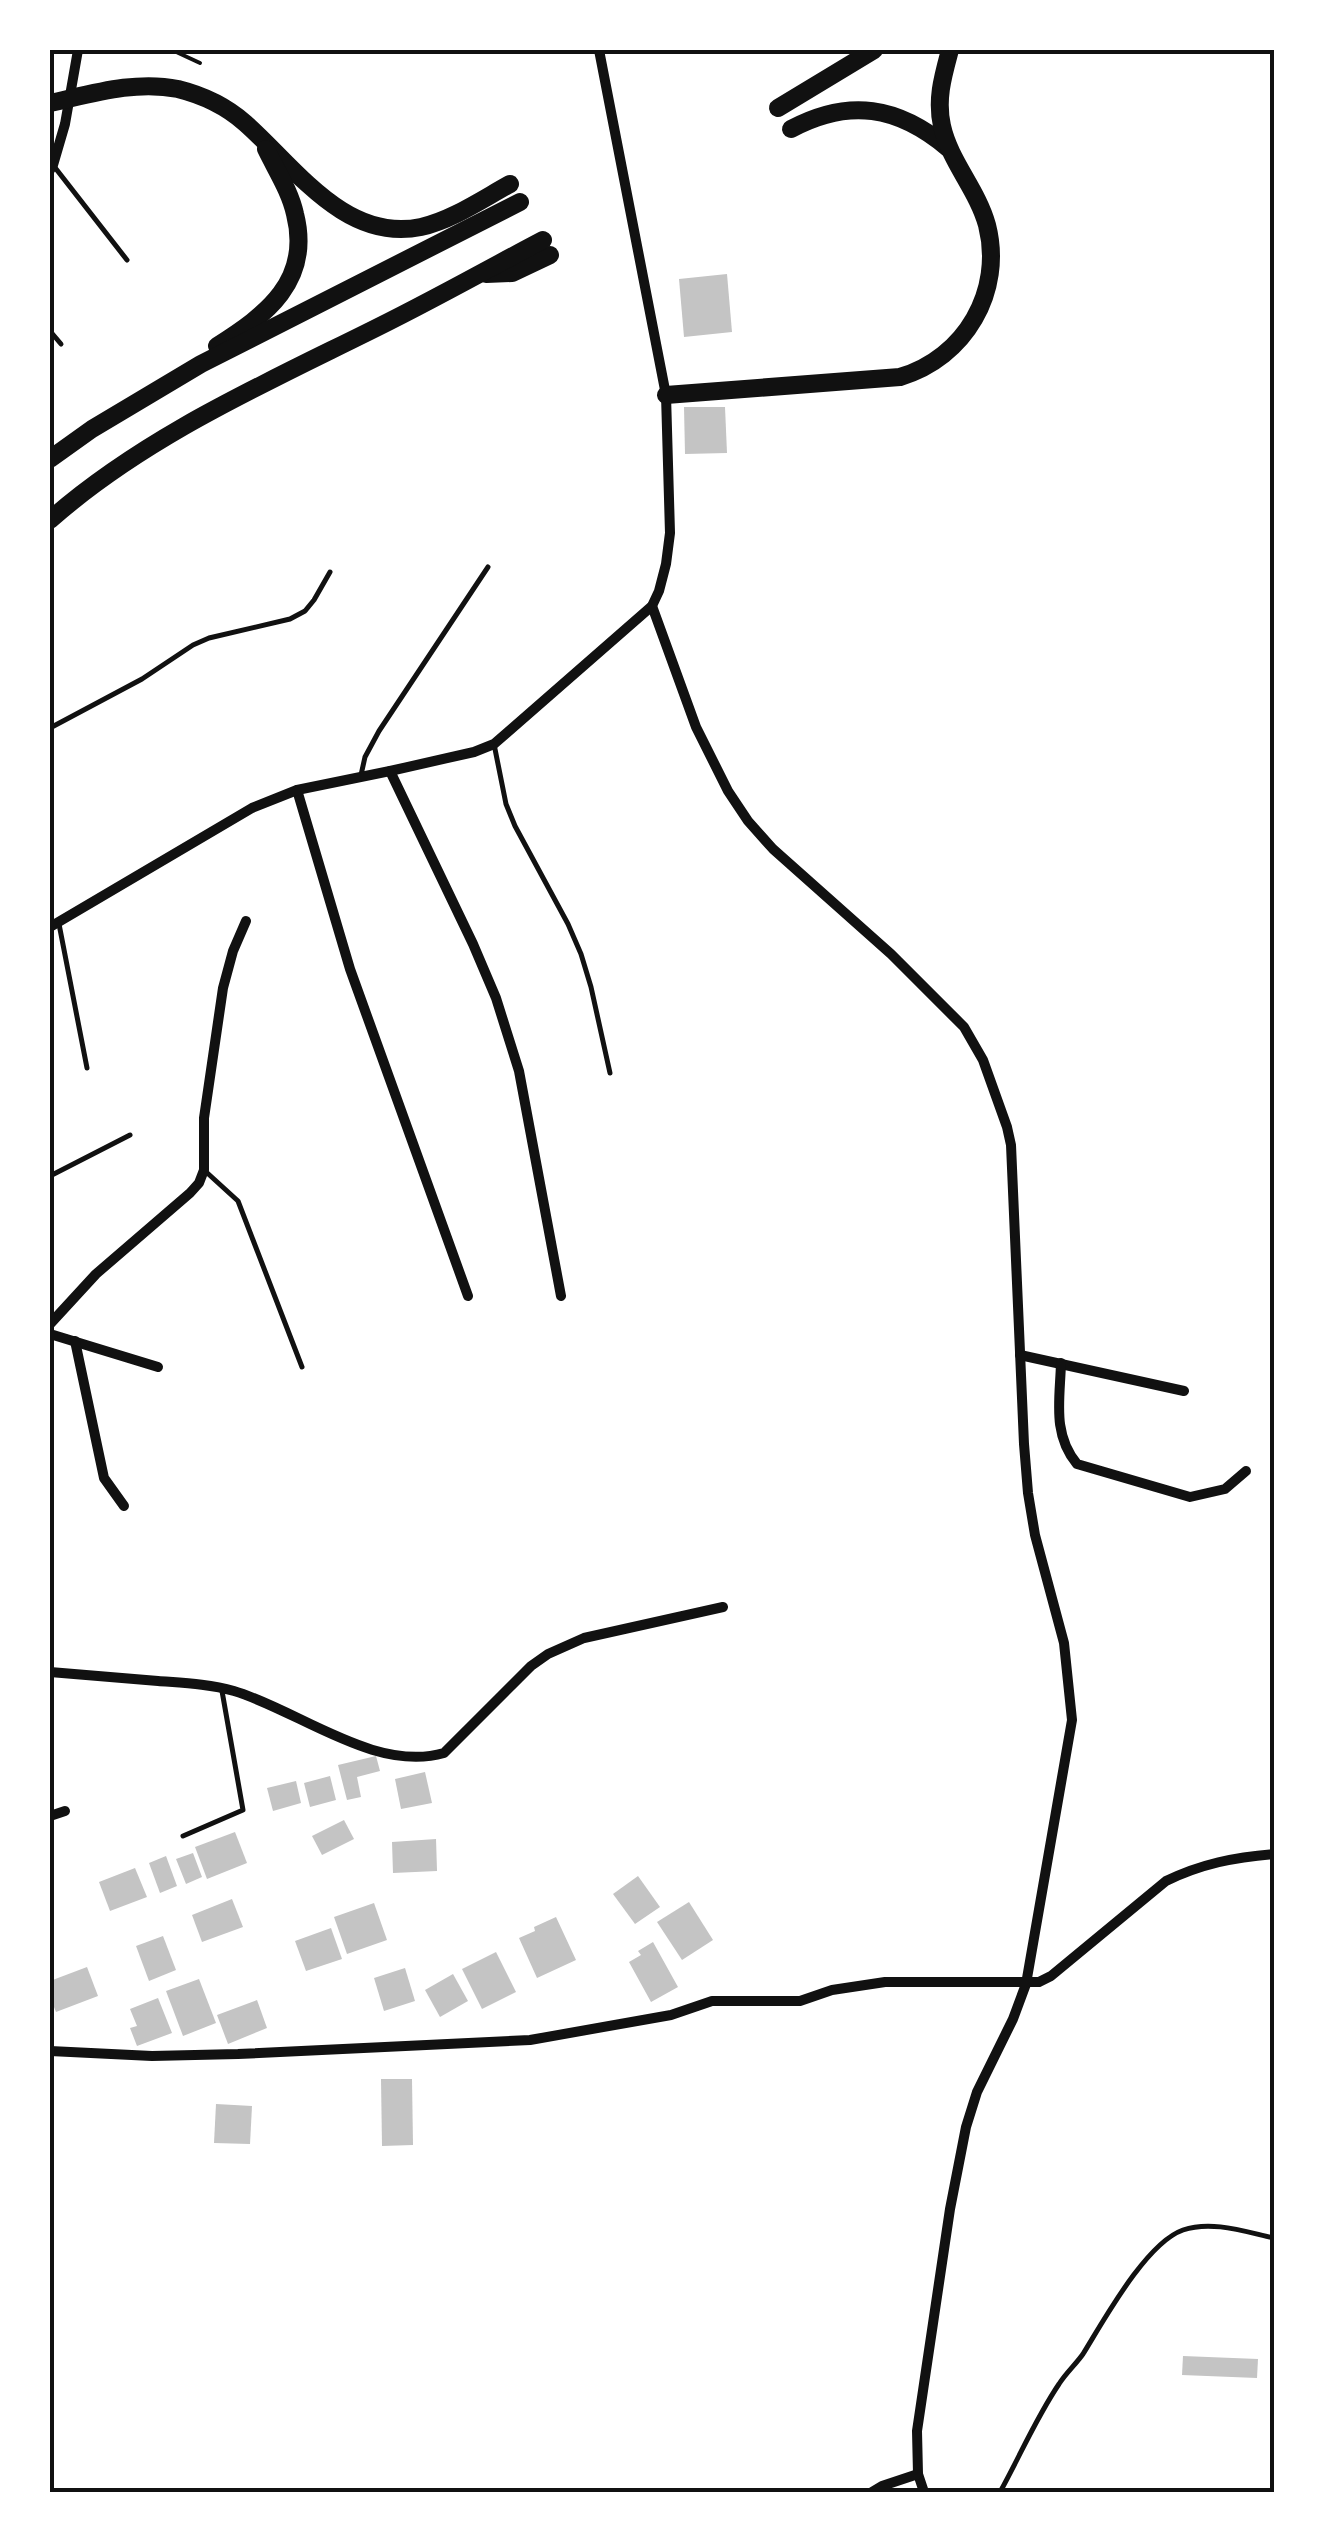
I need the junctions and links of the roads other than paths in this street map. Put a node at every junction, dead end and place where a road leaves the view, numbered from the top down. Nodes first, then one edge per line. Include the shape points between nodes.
1 (78, 50) edge
2 (598, 50) edge
3 (874, 50) edge
4 (950, 50) edge
5 (52, 102) edge
6 (778, 108) dead end
7 (791, 129) dead end
8 (262, 140) junction
9 (948, 148) junction
10 (52, 167) edge
11 (510, 184) dead end
12 (520, 202) dead end
13 (546, 247) dead end
14 (128, 260) dead end
15 (50, 331) edge
16 (60, 344) dead end
17 (666, 395) junction
18 (50, 451) edge
19 (50, 460) edge
20 (50, 520) edge
21 (488, 568) dead end
22 (330, 572) dead end
23 (652, 606) junction
24 (50, 728) edge
25 (494, 744) junction
26 (390, 772) junction
27 (361, 778) junction
28 (297, 790) junction
29 (246, 921) dead end
30 (54, 926) edge
31 (88, 1068) dead end
32 (610, 1072) dead end
33 (130, 1136) dead end
34 (204, 1170) junction
35 (50, 1176) edge
36 (468, 1296) dead end
37 (561, 1296) dead end
38 (50, 1324) edge
39 (50, 1334) edge
40 (76, 1341) junction
41 (1020, 1354) junction
42 (1060, 1364) junction
43 (158, 1366) dead end
44 (302, 1367) dead end
45 (1184, 1392) dead end
46 (1246, 1471) dead end
47 (124, 1506) dead end
48 (723, 1607) dead end
49 (50, 1672) edge
50 (222, 1689) junction
51 (64, 1810) dead end
52 (50, 1816) edge
53 (183, 1836) dead end
54 (1274, 1854) edge
55 (1026, 1984) junction
56 (50, 2051) edge
57 (1274, 2238) edge
58 (918, 2474) junction
59 (872, 2492) edge
60 (924, 2492) edge
61 (1000, 2492) edge

1 - 10 street
2 - 17 street
3 - 6 highway
4 - 9 highway via 940,87
5 - 8 highway via 123,88 177,89 224,108
7 - 9 highway via 835,111 890,113
8 - 11 highway via 328,202 382,227 448,218
8 - 18 highway via 290,197 298,232 293,270 276,302
9 - 17 highway via 976,197 991,252 982,305 958,342 900,377
10 - 14 lane
12 - 19 highway via 201,364
13 - 20 highway via 480,274 179,430 114,468
15 - 16 lane
17 - 23 street via 670,534
21 - 27 lane via 378,731
22 - 24 lane via 305,611 209,638
23 - 25 street
23 - 41 street via 709,755 748,821 950,1011 975,1044 1011,1145
25 - 26 street
25 - 32 lane via 515,826 580,954
26 - 27 street
26 - 37 street via 496,998 519,1071
27 - 28 street
28 - 30 street via 252,808
28 - 36 street via 350,969
29 - 34 street via 223,988 204,1118
30 - 31 lane
33 - 35 lane
34 - 38 street via 190,1193 96,1274
34 - 44 lane via 238,1200
39 - 40 street
40 - 43 street
40 - 47 street via 104,1478
41 - 42 street
41 - 55 street via 1031,1516 1064,1643 1072,1720
42 - 45 street
42 - 46 street via 1059,1427 1076,1464 1190,1498 1225,1489
48 - 50 street via 584,1638 548,1654 444,1753 426,1758 350,1742
49 - 50 street
50 - 53 lane via 244,1810
51 - 52 street
54 - 55 street via 1210,1863 1166,1881 1051,1976
55 - 56 street via 885,1982 800,2001 712,2001 671,2015 530,2040 152,2056
55 - 58 street via 977,2092 958,2161 917,2432
57 - 61 lane via 1221,2227 1186,2229 1163,2240 1059,2384
58 - 59 street
58 - 60 street

